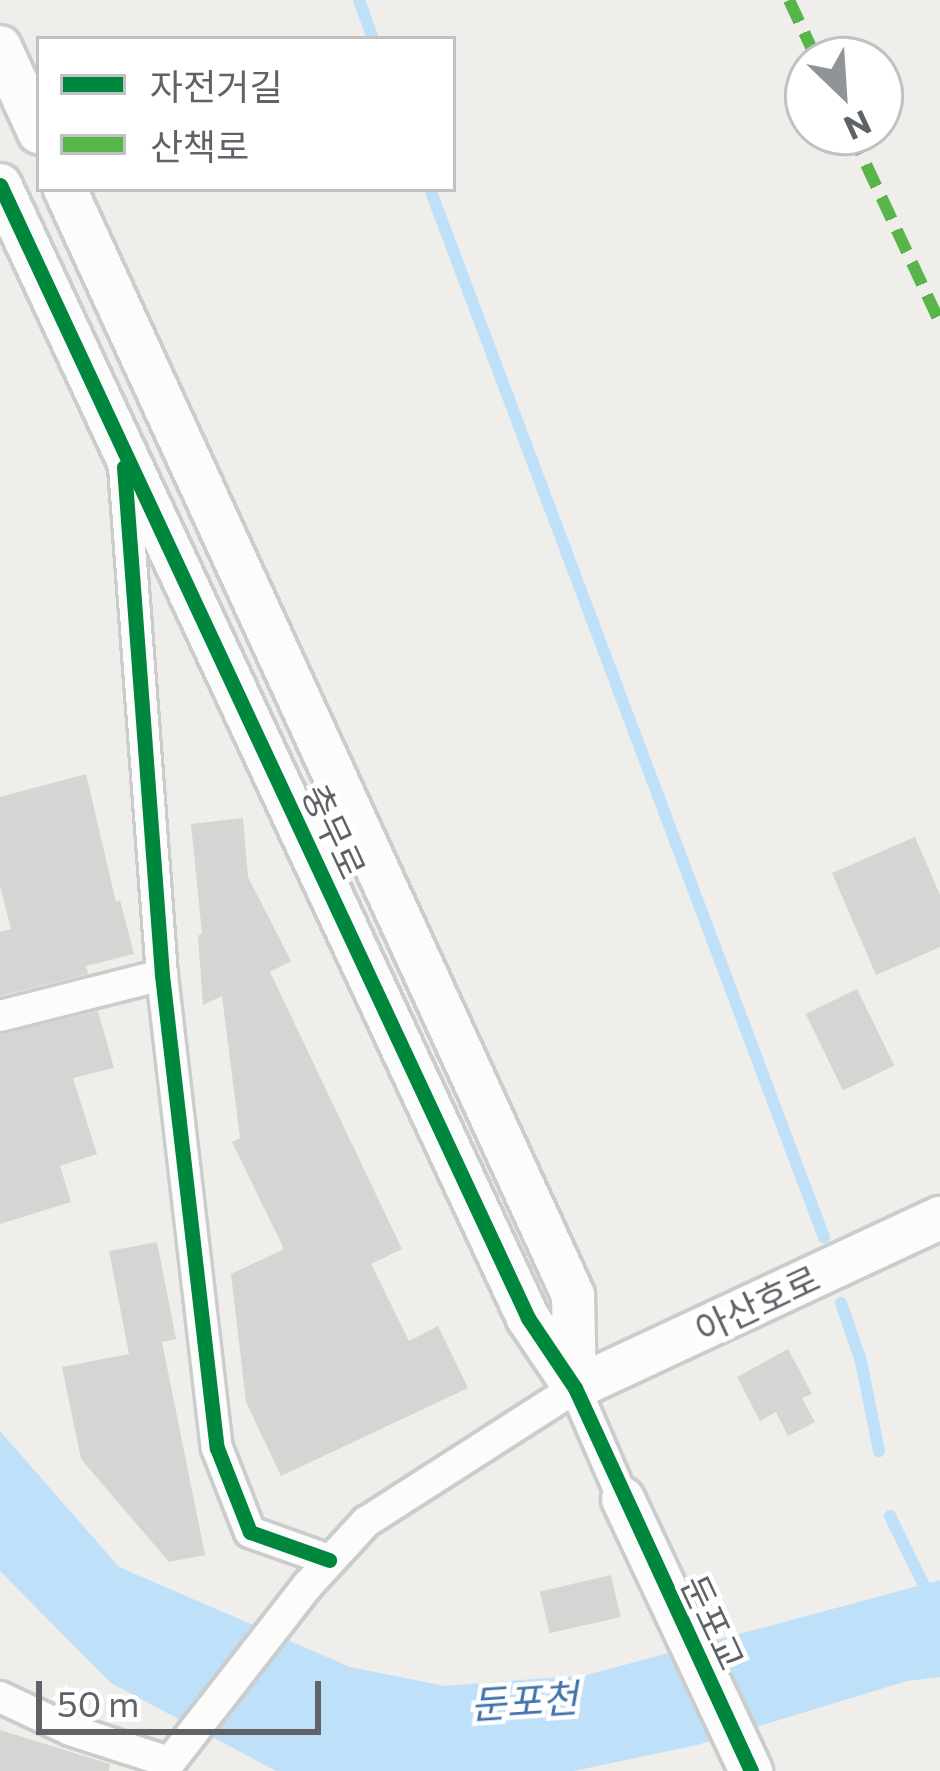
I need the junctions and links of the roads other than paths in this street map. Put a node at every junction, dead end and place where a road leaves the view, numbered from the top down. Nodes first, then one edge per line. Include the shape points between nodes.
1 (0, 47) edge
2 (36, 125) edge
3 (0, 185) edge
4 (66, 192) edge
5 (123, 448) junction
6 (163, 975) junction
7 (0, 1016) edge
8 (940, 1218) edge
9 (574, 1388) junction
10 (623, 1498) joint
11 (329, 1560) junction
12 (0, 1697) edge
13 (170, 1760) edge
14 (751, 1771) edge

1 - 2 street
3 - 5 street, 충무로
4 - 9 street, 충무로 via 574,1295
5 - 6 street
5 - 9 street, 충무로 via 528,1318
6 - 7 street
6 - 11 street via 217,1448 250,1532
8 - 9 street, 아산호로
9 - 10 street, 충무로
9 - 11 street via 366,1522
10 - 14 street, 둔포교
11 - 13 street
12 - 13 street via 70,1730

